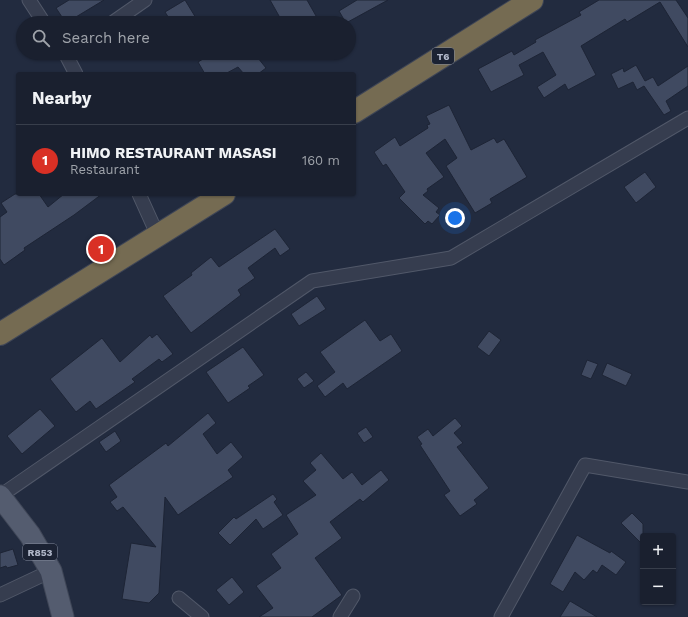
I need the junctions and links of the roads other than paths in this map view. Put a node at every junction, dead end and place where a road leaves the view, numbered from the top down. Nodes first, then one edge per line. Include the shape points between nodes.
1 (29, 0) edge
2 (145, 0) edge
3 (532, 0) edge
4 (39, 16) edge
5 (122, 16) edge
6 (69, 60) edge
7 (75, 72) edge
8 (356, 111) edge
9 (688, 118) edge
10 (140, 196) edge
11 (221, 196) edge
12 (158, 236) junction
13 (0, 334) edge
14 (688, 482) edge
15 (0, 496) edge
16 (51, 571) junction
17 (0, 595) edge
18 (353, 596) dead end
19 (179, 598) dead end
20 (63, 617) edge
21 (202, 617) edge
22 (340, 617) edge
23 (501, 617) edge

1 - 4 street
2 - 5 street
3 - 8 highway, T6
6 - 7 street
9 - 15 street via 452,258 312,281
10 - 12 street
11 - 12 highway
12 - 13 highway
14 - 23 street via 585,465
15 - 16 main road, R853 via 30,535
16 - 17 street
16 - 20 main road, R853
18 - 22 street
19 - 21 street

